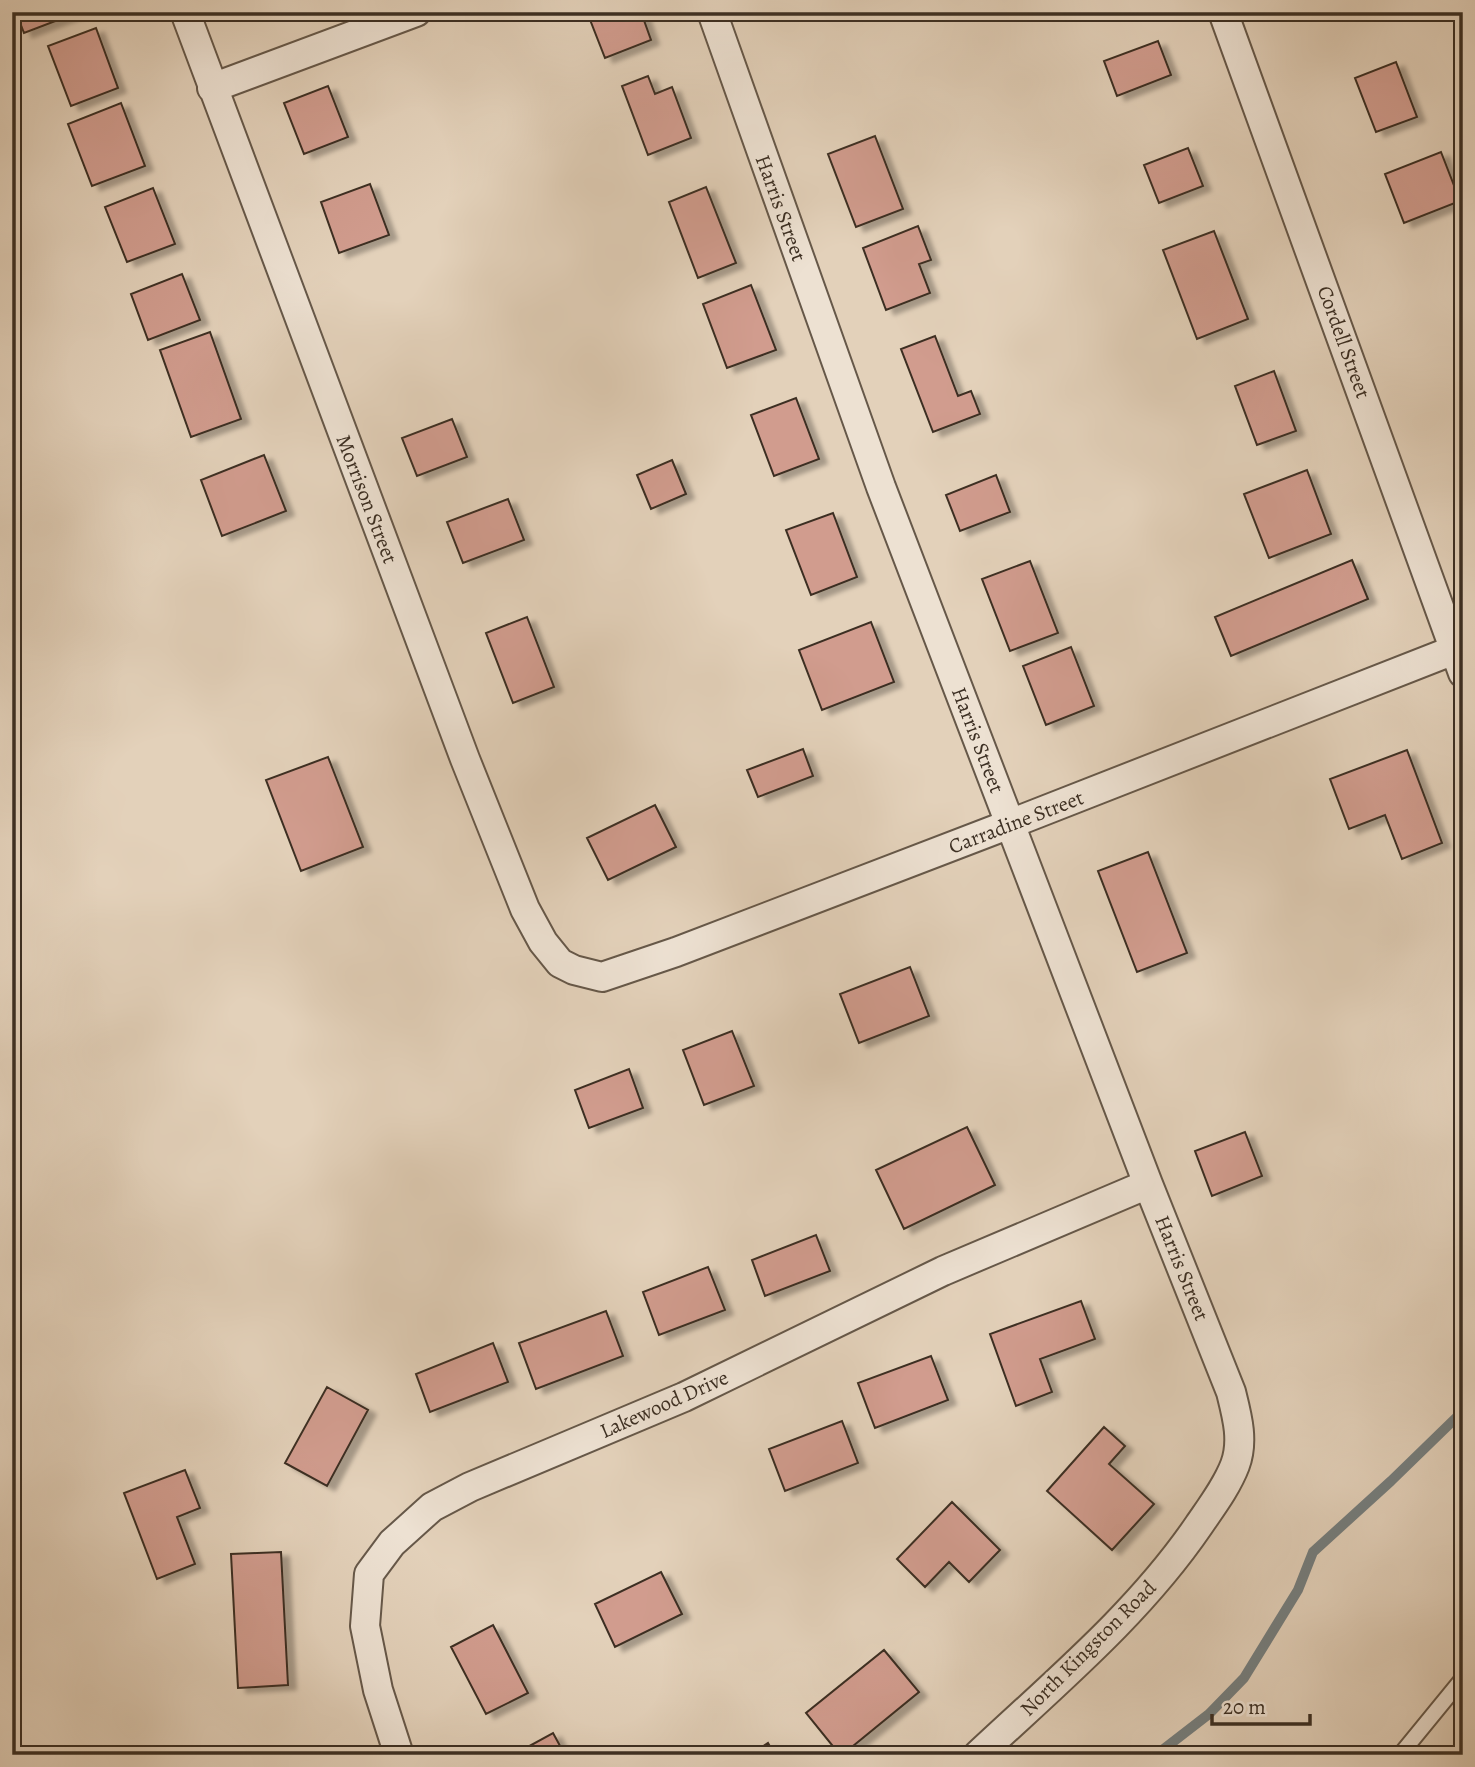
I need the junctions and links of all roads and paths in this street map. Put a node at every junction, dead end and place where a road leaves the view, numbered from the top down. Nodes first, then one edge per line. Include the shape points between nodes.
1 (185, 12) edge
2 (416, 12) edge
3 (712, 12) edge
4 (1223, 12) edge
5 (212, 88) junction
6 (1458, 662) edge
7 (1010, 824) junction
8 (574, 970) joint
9 (1148, 1184) junction
10 (1236, 1465) joint
11 (1463, 1678) edge
12 (399, 1755) edge
13 (978, 1755) edge
14 (1400, 1755) edge

1 - 5 street, Morrison Street
2 - 5 street
3 - 7 street, Harris Street via 881,487
4 - 6 street, Cordell Street
5 - 8 street, Morrison Street via 525,909 543,942 560,963
6 - 7 street, Carradine Street
7 - 8 street, Carradine Street via 602,977
7 - 9 street, Harris Street
9 - 10 street, Harris Street via 1231,1392 1240,1443
9 - 12 street, Lakewood Drive via 943,1271 684,1397 432,1507 392,1543 369,1574 365,1626 378,1690
10 - 13 street, North Kingston Road via 1185,1545 1132,1608
11 - 14 lane

